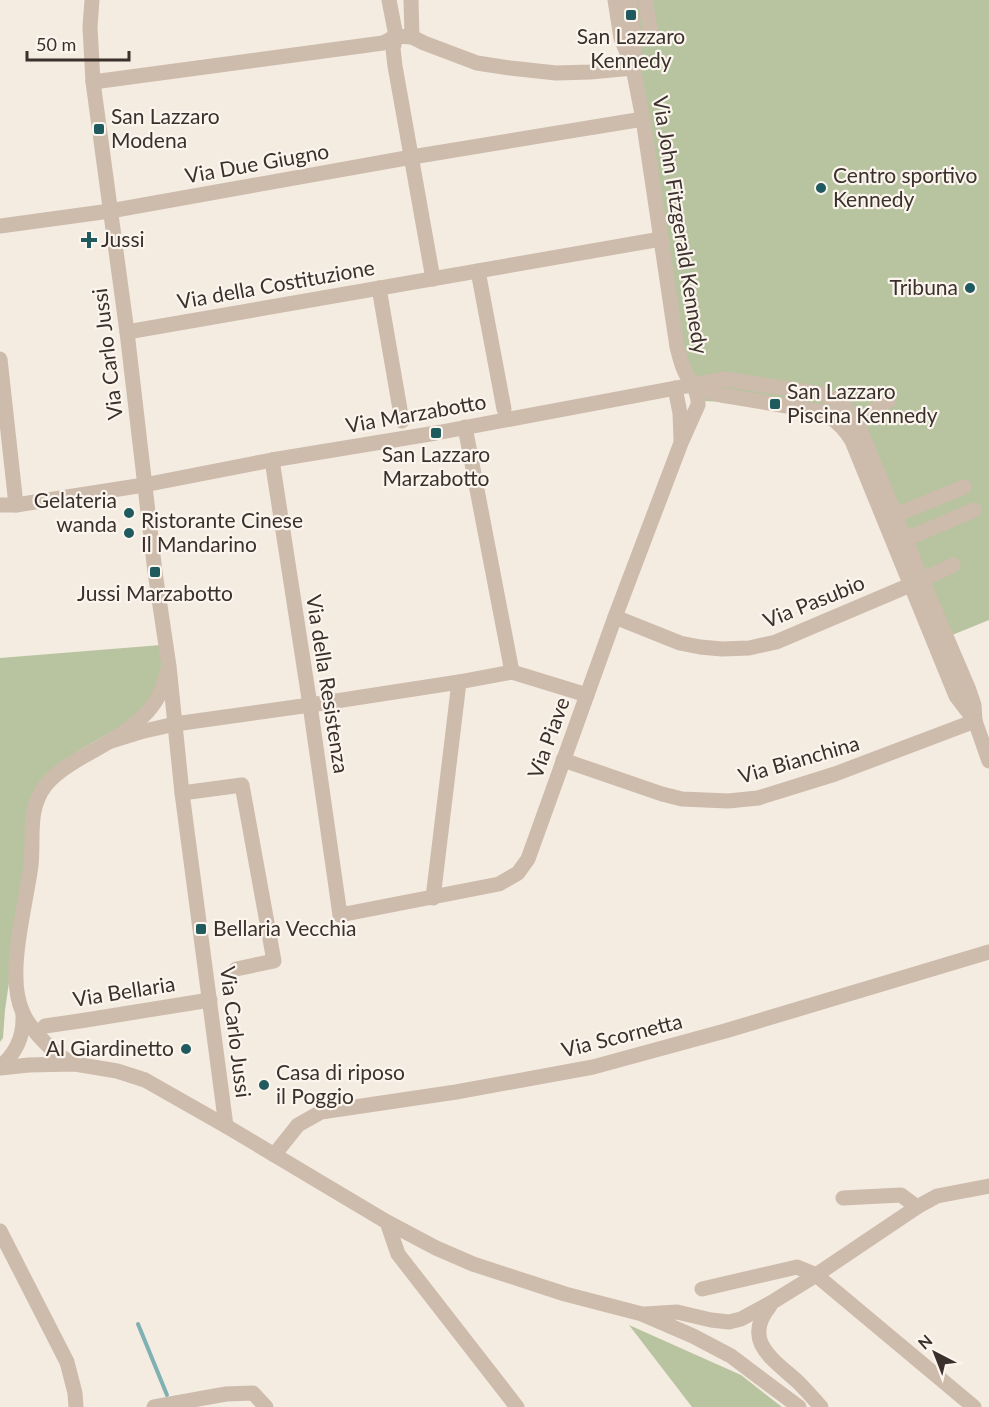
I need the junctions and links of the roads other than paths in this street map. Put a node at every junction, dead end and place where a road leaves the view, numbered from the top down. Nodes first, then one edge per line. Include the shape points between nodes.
1 (92, 0) edge
2 (389, 0) edge
3 (411, 0) edge
4 (615, 0) edge
5 (629, 0) edge
6 (645, 0) edge
7 (651, 35) dead end
8 (396, 36) junction
9 (412, 36) junction
10 (633, 68) junction
11 (93, 82) junction
12 (643, 119) junction
13 (412, 157) junction
14 (110, 211) junction
15 (0, 226) edge
16 (661, 239) junction
17 (478, 271) junction
18 (433, 279) junction
19 (379, 288) junction
20 (127, 332) junction
21 (0, 359) edge
22 (694, 385) junction
23 (675, 388) junction
24 (889, 400) dead end
25 (504, 409) dead end
26 (823, 412) junction
27 (402, 422) dead end
28 (857, 422) junction
29 (465, 427) junction
30 (681, 443) junction
31 (272, 460) junction
32 (144, 485) junction
33 (964, 487) dead end
34 (8, 505) edge
35 (974, 510) dead end
36 (896, 515) junction
37 (906, 539) junction
38 (953, 565) dead end
39 (916, 583) junction
40 (615, 617) junction
41 (169, 666) junction
42 (512, 672) junction
43 (459, 682) junction
44 (587, 695) junction
45 (310, 705) junction
46 (975, 721) junction
47 (175, 724) junction
48 (111, 741) junction
49 (563, 760) junction
50 (989, 761) edge
51 (182, 793) junction
52 (433, 898) junction
53 (340, 915) joint
54 (989, 952) edge
55 (236, 969) dead end
56 (210, 1000) junction
57 (23, 1015) junction
58 (45, 1026) dead end
59 (75, 1064) junction
60 (0, 1068) edge
61 (226, 1126) junction
62 (274, 1155) junction
63 (989, 1186) edge
64 (843, 1198) dead end
65 (917, 1207) junction
66 (387, 1222) junction
67 (0, 1232) edge
68 (816, 1275) junction
69 (702, 1289) dead end
70 (774, 1301) junction
71 (642, 1314) junction
72 (76, 1407) edge
73 (154, 1407) edge
74 (266, 1407) edge
75 (517, 1407) edge
76 (799, 1407) edge
77 (821, 1407) edge
78 (974, 1407) edge

1 - 11 street, Via Carlo Jussi
2 - 8 street
3 - 9 street
4 - 10 street, Via John Fitzgerald Kennedy via 621,39
5 - 10 street, Via John Fitzgerald Kennedy
6 - 7 street
8 - 9 street
8 - 11 street via 383,43
8 - 13 street via 395,66
9 - 10 street via 477,63 510,68 556,73
10 - 12 street, Via John Fitzgerald Kennedy
11 - 14 street, Via Carlo Jussi
12 - 13 street, Via Due Giugno
12 - 16 street, Via John Fitzgerald Kennedy
13 - 14 street, Via Due Giugno
13 - 18 street
14 - 15 street, Via Due Giugno
14 - 20 street, Via Carlo Jussi
16 - 17 street, Via della Costituzione
16 - 22 street, Via John Fitzgerald Kennedy via 677,347
17 - 18 street, Via della Costituzione
17 - 25 street
18 - 19 street, Via della Costituzione
19 - 20 street, Via della Costituzione
19 - 27 street
20 - 32 street, Via Carlo Jussi
21 - 34 street
22 - 23 street, Via Marzabotto
22 - 26 street, Via John Fitzgerald Kennedy via 721,395
22 - 28 street, Via John Fitzgerald Kennedy via 724,379 823,394 842,404
22 - 30 street, Via Piave via 698,405
23 - 29 street, Via Marzabotto
23 - 30 street, Via Piave
24 - 28 street
26 - 28 street, Via John Fitzgerald Kennedy
26 - 39 street, Via John Fitzgerald Kennedy via 847,431
28 - 36 street, Via John Fitzgerald Kennedy
29 - 31 street, Via Marzabotto
29 - 42 street
30 - 40 street, Via Piave
31 - 32 street, Via Marzabotto
31 - 45 street, Via della Resistenza
32 - 34 street, Via Marzabotto
32 - 41 street, Via Carlo Jussi
33 - 36 street
35 - 37 street
36 - 37 street, Via John Fitzgerald Kennedy
37 - 39 street, Via John Fitzgerald Kennedy
38 - 39 street, Via Pasubio
39 - 40 street, Via Pasubio via 776,642 749,648 680,643
39 - 46 street, Via John Fitzgerald Kennedy via 969,690
40 - 44 street, Via Piave
41 - 47 street, Via Carlo Jussi
41 - 48 street, Via Carlo Jussi via 159,695 143,718
42 - 43 street
42 - 44 street
43 - 45 street
43 - 52 street
44 - 49 street, Via Piave
45 - 47 street
45 - 53 street, Via della Resistenza
46 - 49 street, Via Bianchina via 835,774 758,798 728,801 682,799
46 - 50 street, Via John Fitzgerald Kennedy
47 - 48 street, Via Carlo Jussi
47 - 51 street, Via Carlo Jussi
48 - 57 street, Via Carlo Jussi via 58,774 37,800 16,958 17,995
49 - 52 street, Via Piave via 528,859 518,873 500,884
51 - 55 street, Via Carlo Jussi via 242,785 274,962
51 - 56 street, Via Carlo Jussi
52 - 53 street, Via Piave
54 - 62 street, Via Scornetta via 593,1067 321,1112 298,1125
56 - 58 street, Via Bellaria
56 - 61 street, Via Carlo Jussi
57 - 59 street, Via Carlo Jussi via 56,1054
57 - 60 street, Via Carlo Jussi via 20,1041
59 - 60 street
59 - 61 street via 145,1080
61 - 62 street, Via Carlo Jussi
62 - 66 street, Via Carlo Jussi
63 - 65 street via 937,1196
64 - 65 street via 901,1195
65 - 68 street
66 - 71 street, Via Carlo Jussi via 473,1264
66 - 75 street via 398,1254
67 - 72 street via 67,1362
68 - 69 street via 797,1267
68 - 70 street
68 - 78 street
70 - 71 street via 729,1322 677,1312
70 - 77 street via 759,1323 765,1352
71 - 76 street, Via Carlo Jussi via 731,1356
73 - 74 street via 253,1393

